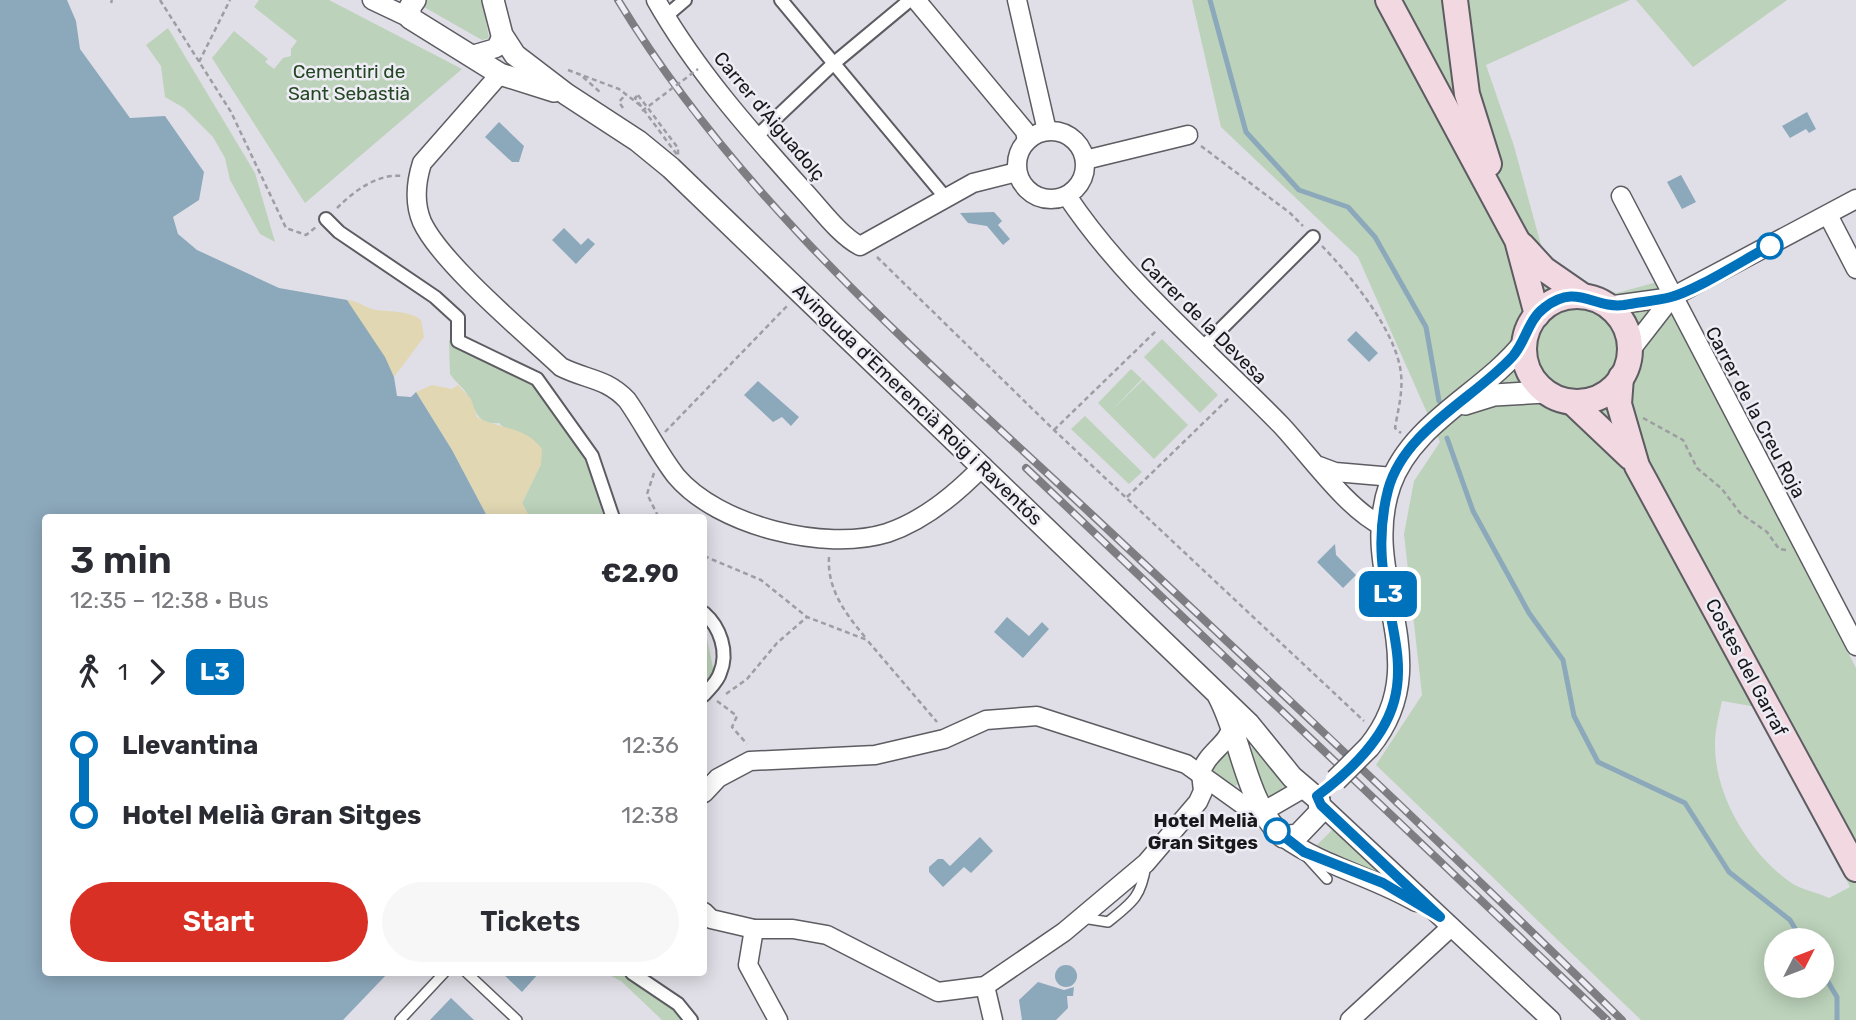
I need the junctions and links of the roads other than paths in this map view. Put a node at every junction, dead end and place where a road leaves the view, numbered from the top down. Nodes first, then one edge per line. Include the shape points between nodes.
1 (372, 0) edge
2 (493, 0) edge
3 (656, 0) edge
4 (685, 0) edge
5 (781, 0) edge
6 (910, 0) edge
7 (916, 0) edge
8 (1017, 0) edge
9 (1388, 0) edge
10 (1455, 0) edge
11 (412, 9) edge
12 (665, 17) junction
13 (502, 35) junction
14 (472, 55) junction
15 (834, 64) junction
16 (499, 74) junction
17 (566, 94) junction
18 (1047, 131) junction
19 (1188, 135) road end
20 (755, 137) junction
21 (1027, 141) junction
22 (1085, 160) junction
23 (1017, 172) junction
24 (1067, 196) junction
25 (1621, 196) dead end
26 (945, 197) junction
27 (1856, 199) edge
28 (1828, 215) junction
29 (326, 219) road end
30 (1514, 234) junction
31 (1313, 237) road end
32 (1856, 269) edge
33 (1583, 296) junction
34 (1672, 297) junction
35 (1607, 306) junction
36 (1537, 314) junction
37 (1524, 342) junction
38 (1202, 348) junction
39 (1630, 351) junction
40 (1621, 377) junction
41 (1545, 392) junction
42 (1572, 402) junction
43 (1456, 407) junction
44 (982, 466) junction
45 (1320, 466) junction
46 (1637, 466) junction
47 (1393, 477) junction
48 (612, 514) edge
49 (1382, 526) junction
50 (707, 616) edge
51 (1856, 646) edge
52 (707, 691) edge
53 (1218, 695) junction
54 (1233, 725) junction
55 (1201, 773) junction
56 (707, 790) edge
57 (1314, 797) junction
58 (1264, 811) junction
59 (1283, 837) junction
60 (1304, 852) junction
61 (1856, 869) edge
62 (1327, 879) dead end
63 (707, 915) edge
64 (1445, 922) junction
65 (754, 929) junction
66 (441, 976) edge
67 (470, 976) edge
68 (636, 976) edge
69 (985, 986) junction
70 (400, 1020) edge
71 (517, 1020) edge
72 (691, 1020) edge
73 (778, 1020) edge
74 (993, 1020) edge
75 (1350, 1020) edge
76 (1551, 1020) edge

1 - 11 street
2 - 13 street
3 - 12 street, Carrer d'Aiguadolç
4 - 12 street
5 - 15 street
6 - 15 street
7 - 21 street via 1025,131
8 - 18 street
9 - 30 main road
10 - 30 main road via 1467,94
11 - 14 street
12 - 20 street, Carrer d'Aiguadolç
13 - 14 street via 496,48
13 - 17 street via 514,55
14 - 16 street
15 - 20 street
15 - 26 street
16 - 17 street
16 - 44 street via 422,163 416,201 422,221 457,266 561,367 617,389 676,475 708,503 765,529 830,540 864,537 904,525 956,491
17 - 44 street, Avinguda d'Emerencià Roig i Raventós via 618,118
18 - 21 street
18 - 22 street via 1067,135 1080,147
19 - 22 street
20 - 26 street, Carrer d'Aiguadolç via 855,243 864,245
21 - 23 street via 1018,155
22 - 24 street via 1080,184
23 - 24 street via 1036,195 1046,199
23 - 26 street via 981,180
24 - 38 street, Carrer de la Devesa via 1107,251
25 - 34 street, Carrer de la Creu Roja
27 - 28 street
28 - 32 street
28 - 34 street
29 - 48 street via 458,318 458,341 537,379 592,456
30 - 33 main road via 1544,269
30 - 36 main road
31 - 38 street
33 - 35 main road
33 - 36 main road via 1558,299
34 - 35 street
34 - 39 street
34 - 51 street, Carrer de la Creu Roja
35 - 39 main road via 1627,329
36 - 37 main road
37 - 41 main road via 1528,368
37 - 43 street
38 - 45 street, Carrer de la Devesa
39 - 40 main road
40 - 42 main road via 1606,394
40 - 46 main road via 1619,404
41 - 42 main road
41 - 43 street via 1494,395
42 - 46 main road
43 - 47 street via 1413,446
44 - 53 street, Avinguda d'Emerencià Roig i Raventós
45 - 47 street via 1335,472
45 - 49 street, Carrer de la Devesa via 1360,512
46 - 61 main road, Costes del Garraf
47 - 49 street
49 - 57 street, bridge via 1400,671 1393,710 1374,740
50 - 52 street via 723,644 720,673
53 - 54 street, Avinguda d'Emerencià Roig i Raventós
53 - 57 street, Avinguda d'Emerencià Roig i Raventós
54 - 55 street via 1226,743 1207,760
54 - 58 street, Avinguda d'Emerencià Roig i Raventós
55 - 56 street via 1160,754 1037,716 986,720 944,739 875,755 750,761 718,778
55 - 58 street via 1247,809
55 - 69 street via 1204,783 1198,802 1146,863 1081,918
57 - 58 street
57 - 59 street via 1320,812 1303,831
57 - 64 street, Avinguda d'Emerencià Roig i Raventós
58 - 59 street, Avinguda d'Emerencià Roig i Raventós
59 - 60 street, Avinguda d'Emerencià Roig i Raventós
60 - 62 lane
60 - 64 street, Avinguda d'Emerencià Roig i Raventós via 1383,883
63 - 65 street
64 - 75 street
64 - 76 street, Avinguda d'Emerencià Roig i Raventós
65 - 69 street via 827,935 938,992
65 - 73 street via 748,965
66 - 70 lane
67 - 71 lane
68 - 72 street via 678,1004
69 - 74 street

